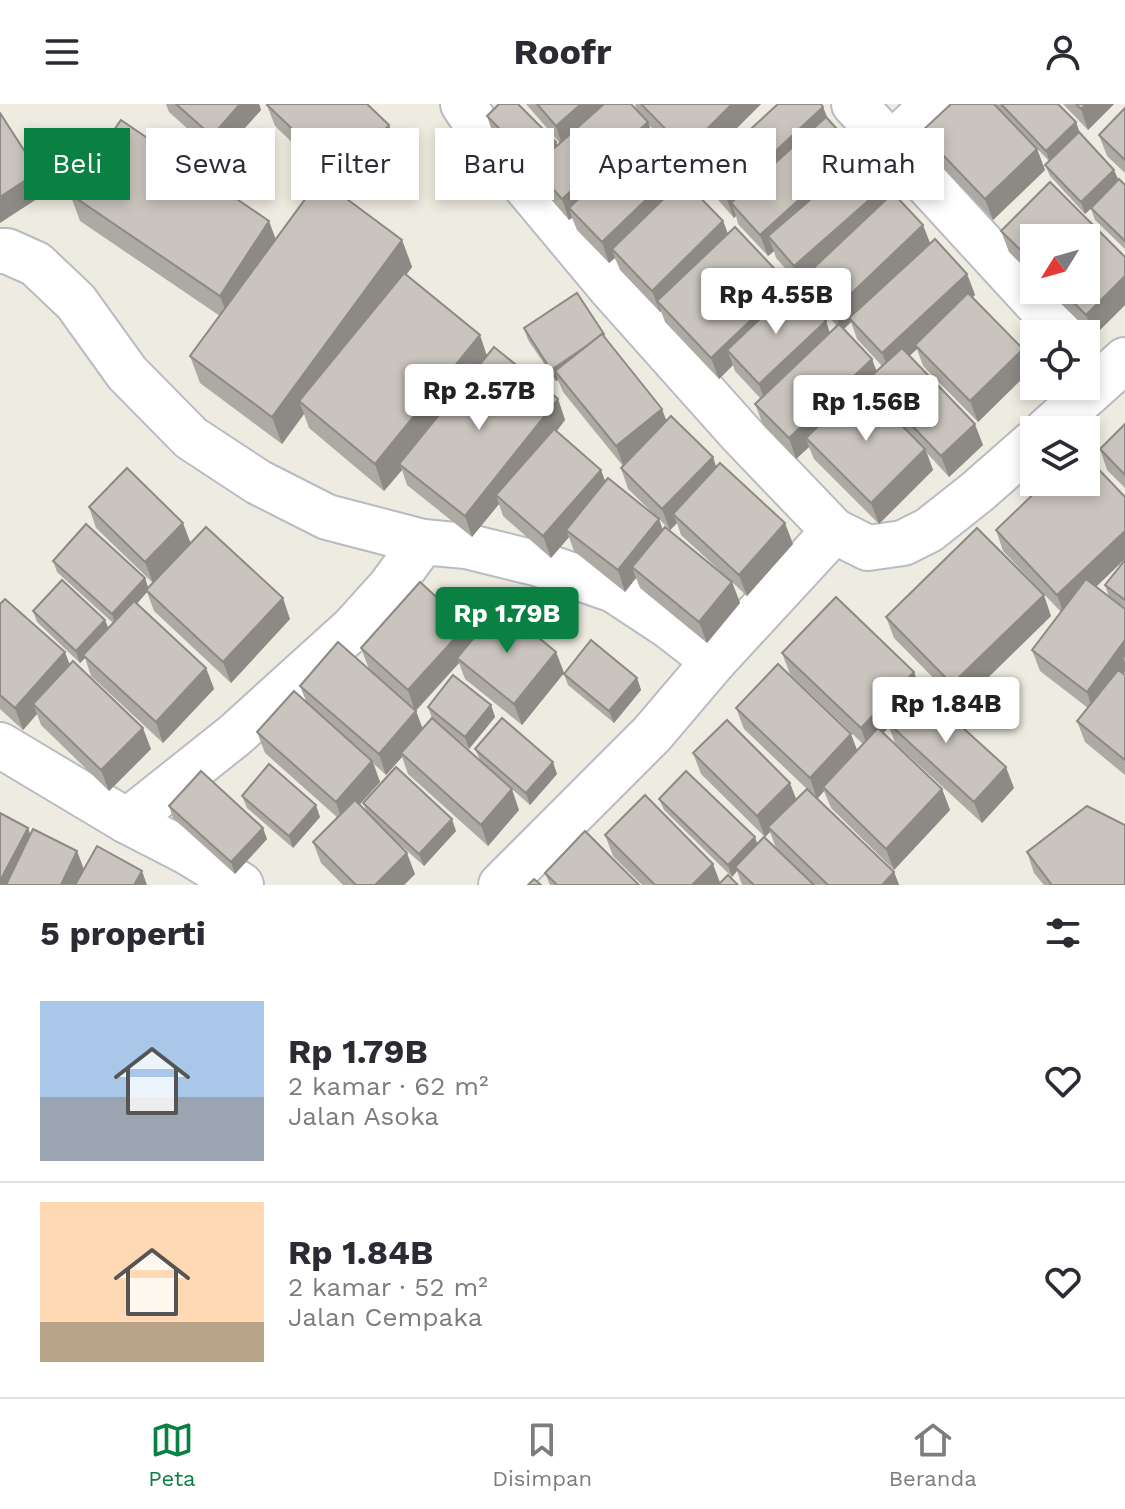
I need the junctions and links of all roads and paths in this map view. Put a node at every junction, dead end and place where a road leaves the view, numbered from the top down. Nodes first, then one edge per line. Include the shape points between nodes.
1 (854, 104) edge
2 (934, 104) edge
3 (468, 106) edge
4 (876, 128) edge
5 (909, 128) edge
6 (942, 200) edge
7 (0, 251) edge
8 (1052, 320) edge
9 (1106, 365) edge
10 (1060, 416) edge
11 (1020, 454) edge
12 (834, 531) junction
13 (423, 542) junction
14 (714, 661) junction
15 (0, 745) edge
16 (127, 821) junction
17 (241, 885) edge
18 (501, 885) edge

1 - 4 street
2 - 5 street
3 - 12 street via 484,136 626,305
6 - 8 street
7 - 13 street via 36,264 76,302 127,373 191,438 258,482 327,517
9 - 10 street
11 - 12 street via 929,530 903,543 868,548
12 - 14 street
13 - 14 street via 466,546 539,564 614,590
13 - 16 street via 353,628 235,735
14 - 18 street via 652,734
15 - 16 street
16 - 17 street

